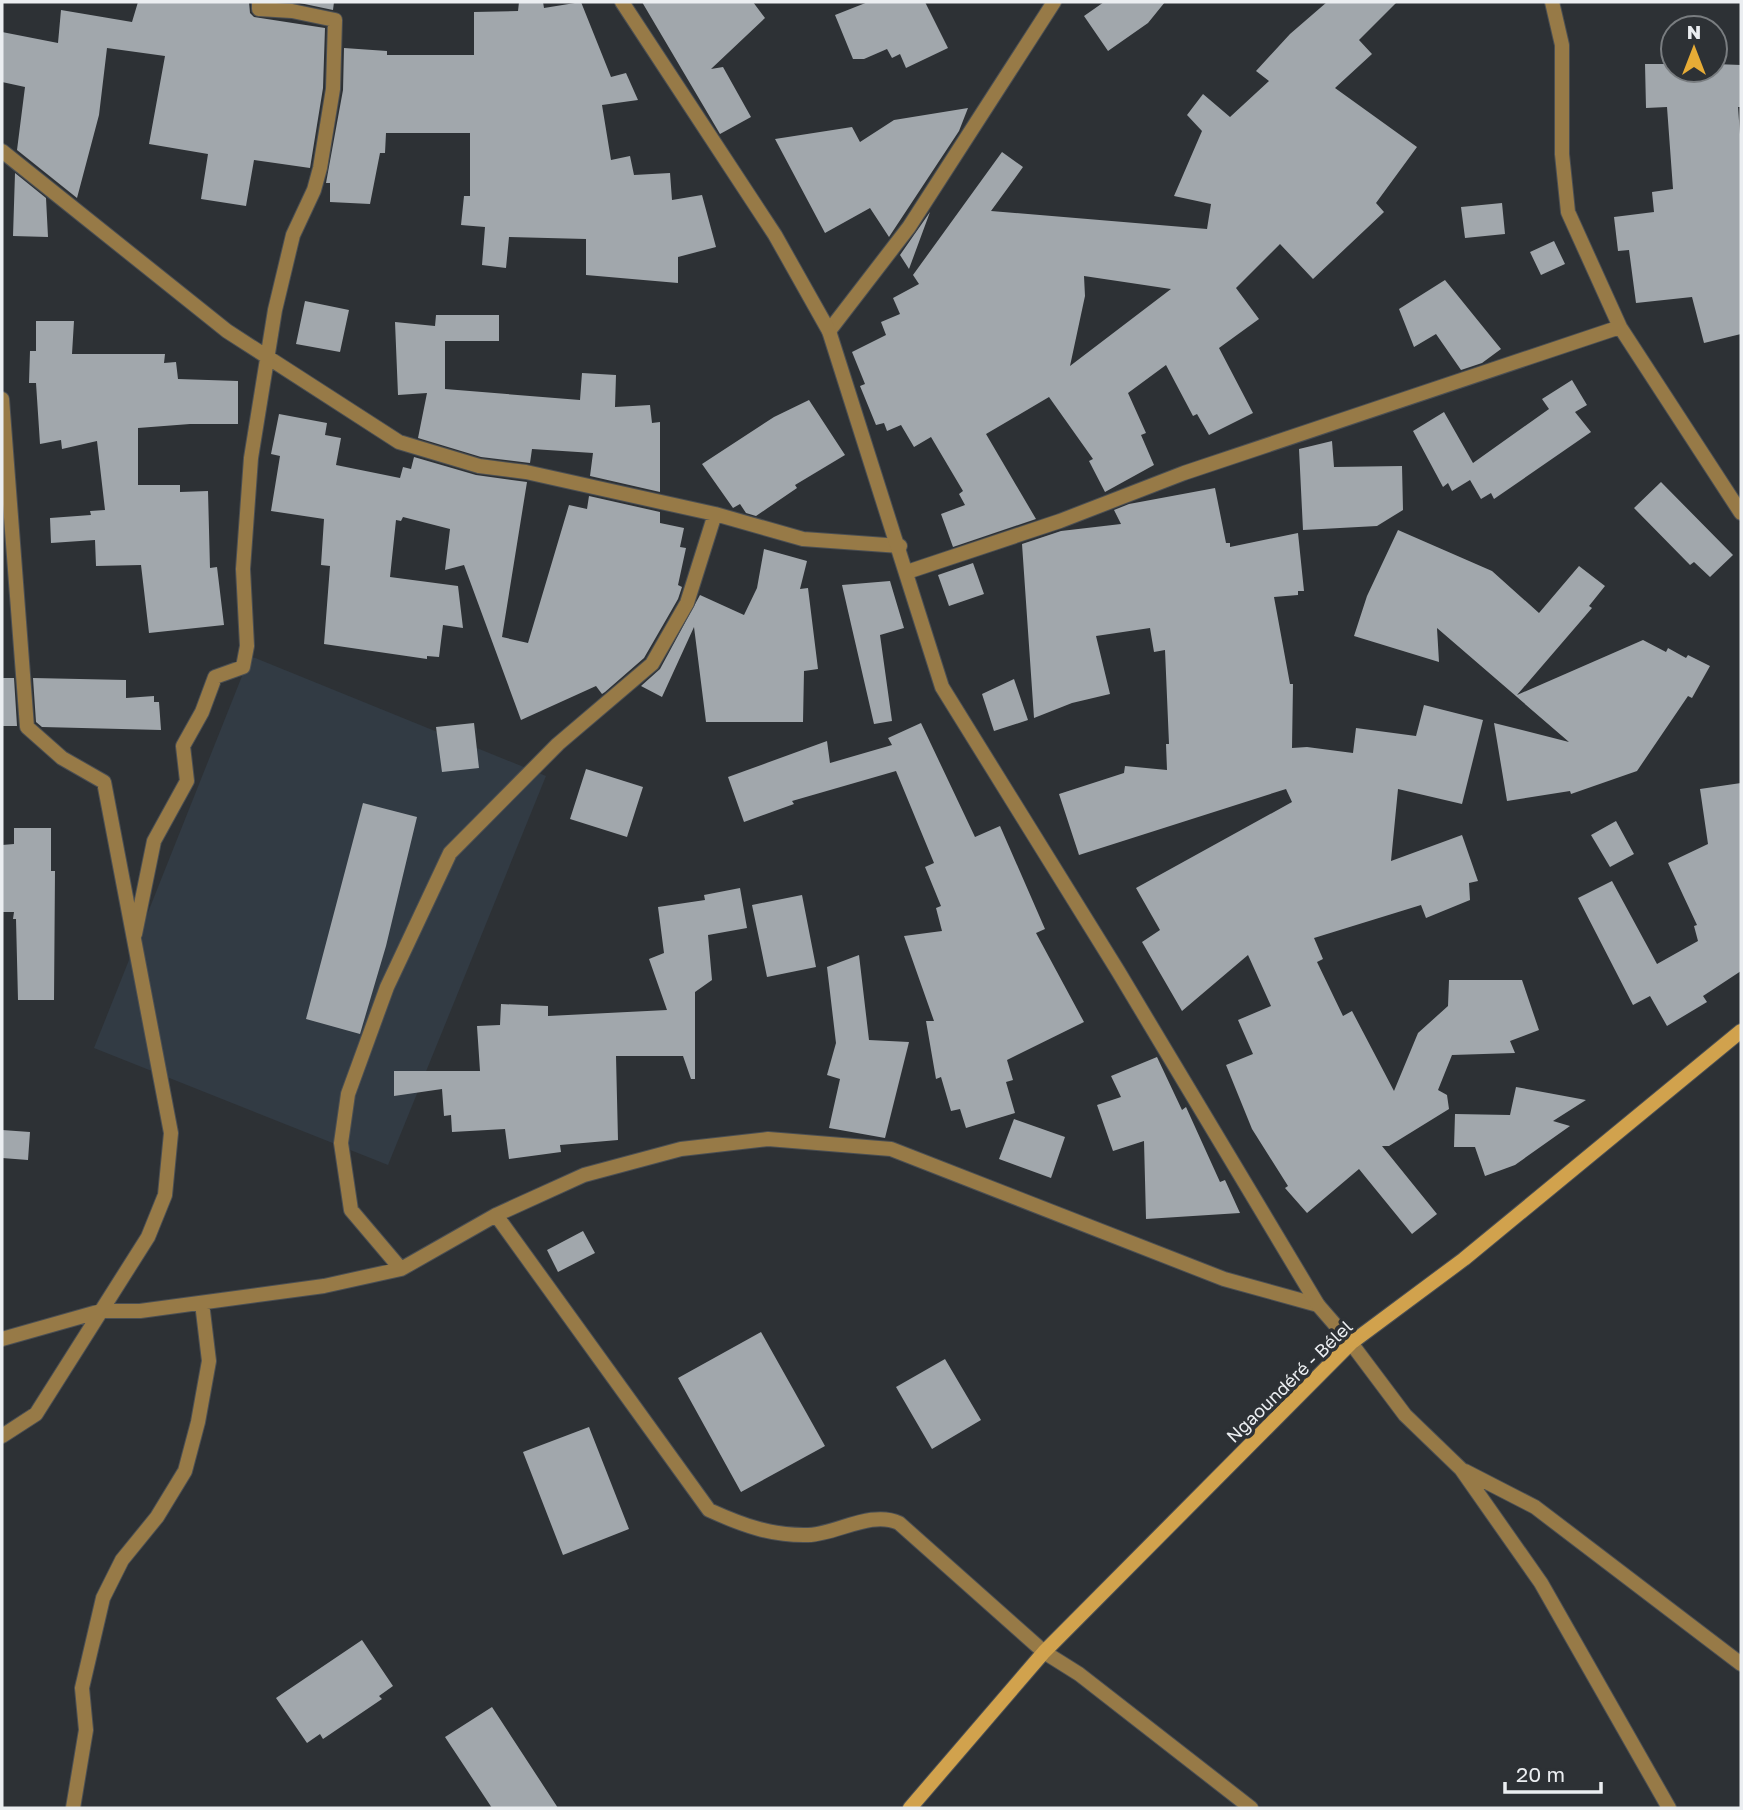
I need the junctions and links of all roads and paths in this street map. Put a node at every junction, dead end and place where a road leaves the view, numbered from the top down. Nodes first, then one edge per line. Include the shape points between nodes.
1 (260, 2) edge
2 (622, 2) edge
3 (1054, 2) edge
4 (1552, 2) edge
5 (2, 151) edge
6 (1620, 327) junction
7 (829, 331) junction
8 (268, 358) junction
9 (2, 399) edge
10 (1741, 513) edge
11 (715, 514) junction
12 (900, 546) junction
13 (908, 572) junction
14 (134, 942) junction
15 (1741, 1031) edge
16 (496, 1215) junction
17 (401, 1269) junction
18 (202, 1303) junction
19 (1318, 1305) junction
20 (102, 1311) junction
21 (2, 1339) edge
22 (1351, 1343) junction
23 (2, 1436) edge
24 (1461, 1469) junction
25 (1044, 1653) junction
26 (1741, 1664) edge
27 (73, 1808) edge
28 (910, 1808) edge
29 (1251, 1808) edge
30 (1669, 1808) edge

1 - 8 street via 259,9 335,20 333,89 320,168 293,235
2 - 7 street via 775,235
3 - 7 street via 909,227
4 - 6 street via 1562,45 1562,154 1568,212
5 - 8 street via 227,331
6 - 10 street
6 - 13 street via 1184,473 1060,522
7 - 12 street
8 - 11 street via 399,442 479,466
8 - 14 street via 251,458 243,569 247,646 243,667 215,677 183,746 187,781 154,841
9 - 14 street via 27,727 62,758 104,782
11 - 12 street via 803,539
11 - 17 street via 687,603 652,664 558,744 450,853 387,987 348,1094 341,1143 351,1210
12 - 13 street
13 - 19 street via 942,687
14 - 20 street via 171,1133 165,1195 148,1237
15 - 22 main road, Ngaoundéré - Bélel via 1464,1259
16 - 17 street
16 - 19 street via 584,1175 681,1149 768,1139 891,1149 1224,1279
16 - 25 street via 709,1510 756,1531 810,1535 892,1520
17 - 18 street via 324,1286
18 - 20 street
18 - 27 street via 209,1361 198,1422 185,1471 157,1517 122,1560 103,1598 82,1688 86,1730
19 - 22 street
20 - 21 street
20 - 23 street via 36,1414
22 - 24 street via 1405,1415
22 - 25 main road, Ngaoundéré - Bélel
24 - 26 street via 1535,1507
24 - 30 street via 1541,1583
25 - 28 main road, Ngaoundéré - Bélel
25 - 29 street via 1079,1674

